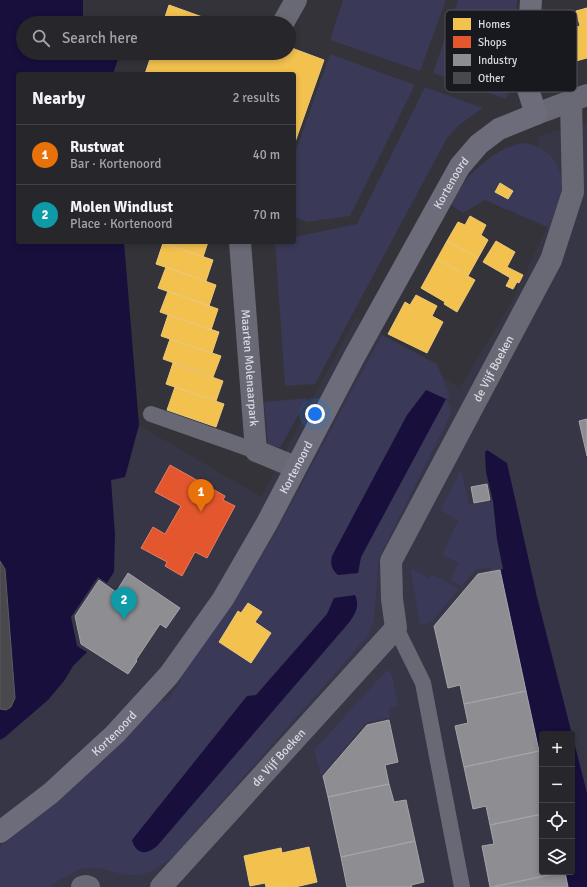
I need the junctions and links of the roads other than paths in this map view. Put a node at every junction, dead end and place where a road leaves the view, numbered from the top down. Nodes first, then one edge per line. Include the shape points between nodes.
1 (296, 0) edge
2 (531, 0) edge
3 (530, 10) edge
4 (287, 16) edge
5 (529, 92) edge
6 (579, 98) edge
7 (536, 114) junction
8 (240, 244) edge
9 (151, 414) dead end
10 (256, 451) junction
11 (295, 467) junction
12 (396, 628) junction
13 (0, 832) edge
14 (82, 887) edge
15 (89, 887) edge
16 (161, 887) edge
17 (462, 887) edge

1 - 4 street
2 - 3 street
5 - 7 street
6 - 7 street, Kortenoord
6 - 12 street, de Vijf Boeken via 573,192 551,260 391,562
7 - 11 street, Kortenoord via 498,129 479,144 460,166
8 - 10 street, Maarten Molenaarpark
9 - 10 lane
10 - 11 street
11 - 13 street, Kortenoord via 267,523 222,599 169,675 115,734 51,793
12 - 16 street, de Vijf Boeken
12 - 17 lane, de Vijf Boeken via 423,682
14 - 15 street

